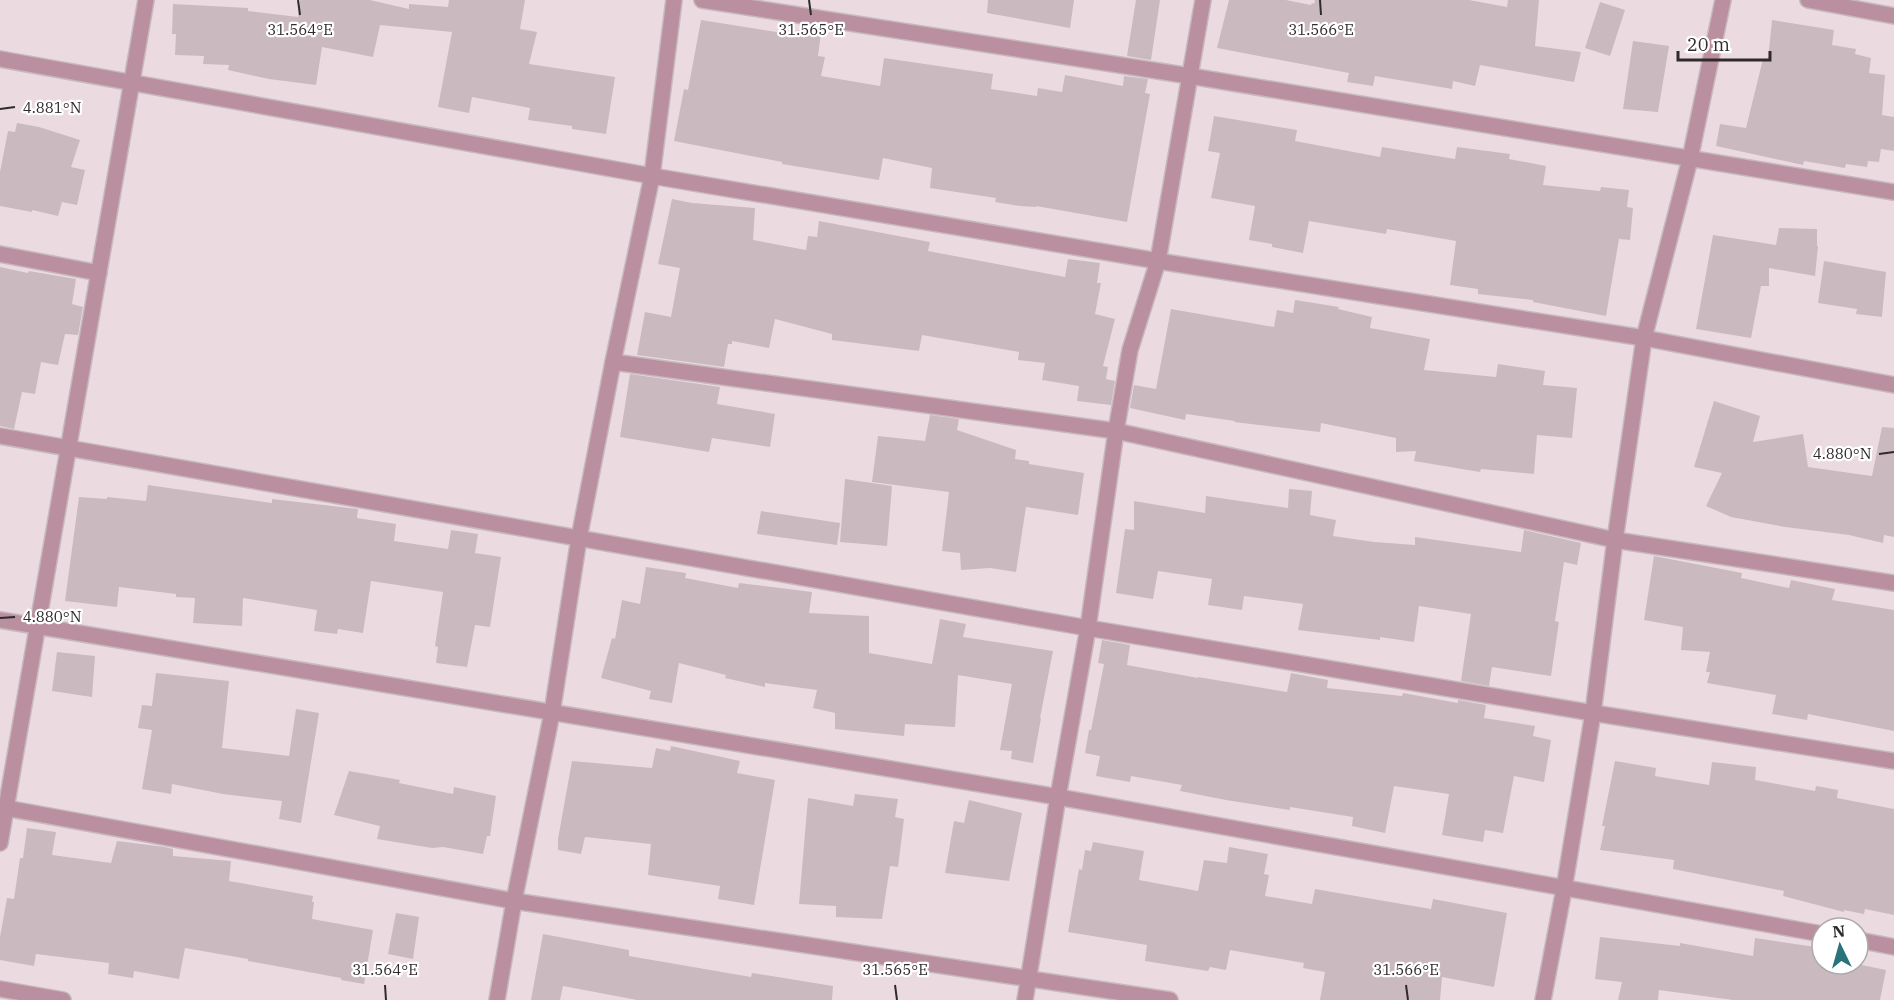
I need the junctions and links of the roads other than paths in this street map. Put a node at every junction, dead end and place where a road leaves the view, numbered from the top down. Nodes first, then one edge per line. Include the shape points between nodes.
1 (146, 0) edge
2 (674, 0) edge
3 (702, 0) edge
4 (1203, 0) edge
5 (1723, 0) edge
6 (1808, 0) edge
7 (1894, 16) edge
8 (0, 59) edge
9 (1190, 76) junction
10 (133, 83) junction
11 (1690, 159) junction
12 (652, 176) junction
13 (1894, 192) edge
14 (0, 254) edge
15 (1158, 261) junction
16 (99, 273) junction
17 (1644, 338) junction
18 (613, 362) junction
19 (1894, 385) edge
20 (1116, 431) junction
21 (0, 436) edge
22 (69, 449) junction
23 (579, 538) junction
24 (1615, 540) junction
25 (1894, 583) edge
26 (0, 620) edge
27 (39, 627) junction
28 (1088, 628) junction
29 (1593, 712) junction
30 (552, 713) junction
31 (1894, 761) edge
32 (1058, 796) junction
33 (4, 807) edge
34 (0, 843) edge
35 (1564, 889) junction
36 (514, 901) junction
37 (1810, 932) edge
38 (1870, 942) edge
39 (1894, 947) edge
40 (1029, 979) junction
41 (0, 989) edge
42 (63, 1000) edge
43 (497, 1000) edge
44 (1025, 1000) edge
45 (1170, 1000) edge
46 (1543, 1000) edge

1 - 10 street
2 - 12 street
3 - 9 street
4 - 9 street
5 - 11 street
6 - 7 street
8 - 10 street
9 - 11 street
9 - 15 street
10 - 12 street
10 - 16 street
11 - 13 street
11 - 17 street
12 - 15 street
12 - 18 street
14 - 16 street
15 - 17 street
15 - 20 street via 1130,350
16 - 22 street
17 - 19 street
17 - 24 street
18 - 20 street
18 - 23 street
20 - 24 street
20 - 28 street
21 - 22 street
22 - 23 street
22 - 27 street
23 - 28 street
23 - 30 street
24 - 25 street
24 - 29 street
26 - 27 street
27 - 30 street
27 - 33 street
28 - 29 street
28 - 32 street
29 - 31 street
29 - 35 street
30 - 32 street
30 - 36 street
32 - 35 street
32 - 40 street
33 - 34 street
33 - 36 street
35 - 37 street
35 - 46 street
36 - 40 street
36 - 43 street
38 - 39 street
40 - 44 street
40 - 45 street
41 - 42 street

